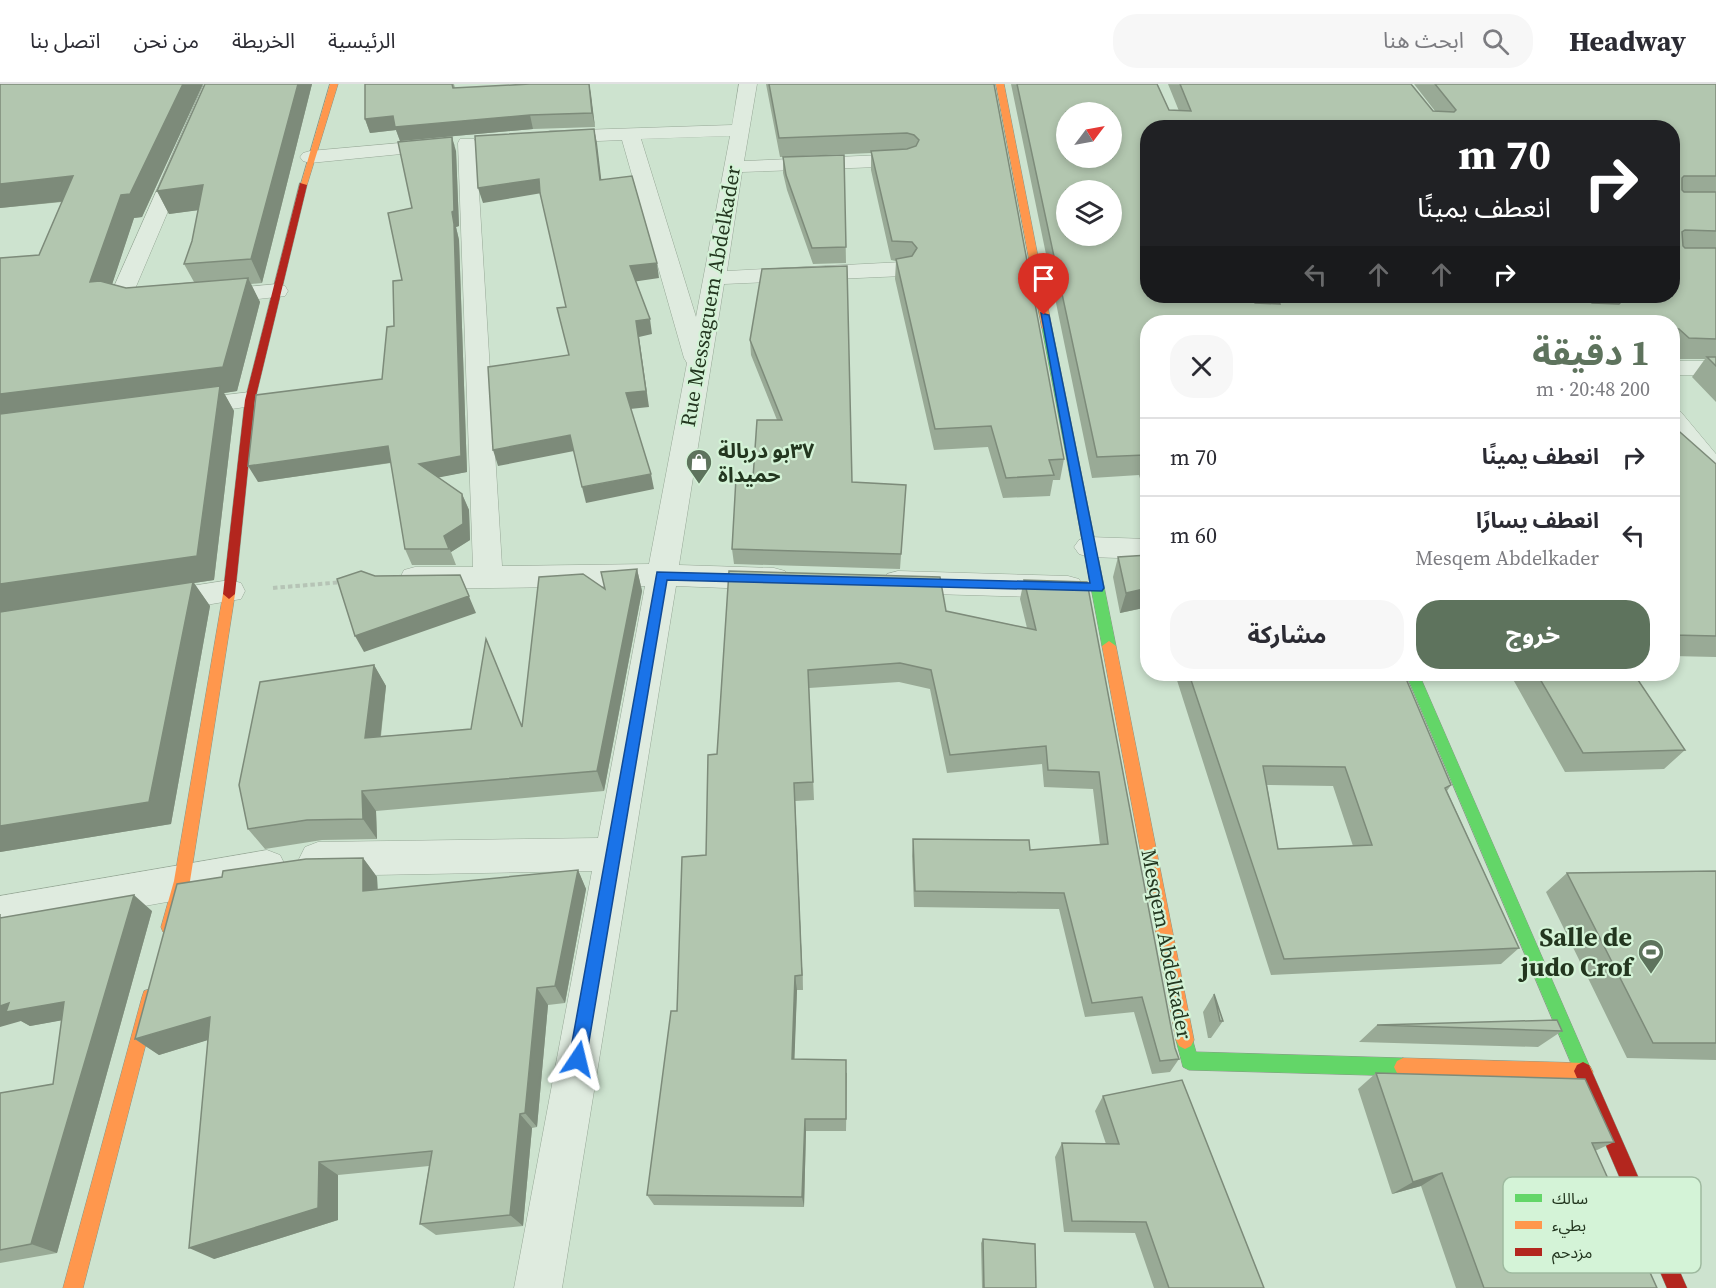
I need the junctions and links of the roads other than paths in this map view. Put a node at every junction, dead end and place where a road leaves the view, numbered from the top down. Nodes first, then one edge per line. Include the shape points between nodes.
1 (213, 84) edge
2 (334, 84) edge
3 (748, 84) edge
4 (999, 84) edge
5 (740, 130) junction
6 (630, 134) junction
7 (533, 137) edge
8 (310, 157) junction
9 (906, 160) edge
10 (733, 167) junction
11 (903, 269) edge
12 (714, 278) junction
13 (277, 291) junction
14 (197, 298) edge
15 (174, 300) edge
16 (698, 365) junction
17 (1680, 368) edge
18 (1716, 368) edge
19 (250, 400) junction
20 (159, 411) edge
21 (1680, 428) edge
22 (1716, 472) edge
23 (1089, 547) junction
24 (1140, 549) edge
25 (661, 575) junction
26 (488, 576) junction
27 (383, 579) edge
28 (803, 579) edge
29 (873, 582) edge
30 (1097, 588) junction
31 (230, 591) junction
32 (127, 607) edge
33 (1415, 681) edge
34 (613, 854) junction
35 (182, 880) junction
36 (0, 914) edge
37 (166, 937) edge
38 (154, 982) edge
39 (1584, 1072) junction
40 (1629, 1177) edge
41 (1671, 1273) edge
42 (73, 1288) edge
43 (538, 1288) edge
44 (1677, 1288) edge

1 - 15 street via 124,289 125,300
2 - 8 street
3 - 5 street, Rue Messaguem Abdelkader
4 - 23 street, Mesqem Abdelkader
5 - 6 street
5 - 10 street, Rue Messaguem Abdelkader
6 - 7 street
6 - 16 street
8 - 13 street
8 - 26 street via 478,142
9 - 10 street
10 - 12 street, Rue Messaguem Abdelkader
11 - 12 street
12 - 16 street, Rue Messaguem Abdelkader
13 - 14 street
13 - 19 street
16 - 25 street, Rue Messaguem Abdelkader
17 - 18 street
19 - 20 street
19 - 31 street
21 - 22 street
23 - 24 street
23 - 30 street, Mesqem Abdelkader
25 - 26 street
25 - 28 street
25 - 34 street, Rue Messaguem Abdelkader
26 - 27 street
29 - 30 street
30 - 39 street, Mesqem Abdelkader via 1189,1061
31 - 32 street
31 - 35 street
33 - 39 street
34 - 35 street via 322,859
34 - 43 street, Rue Messaguem Abdelkader
35 - 36 street
35 - 37 street
38 - 42 street
39 - 40 street
41 - 44 street

